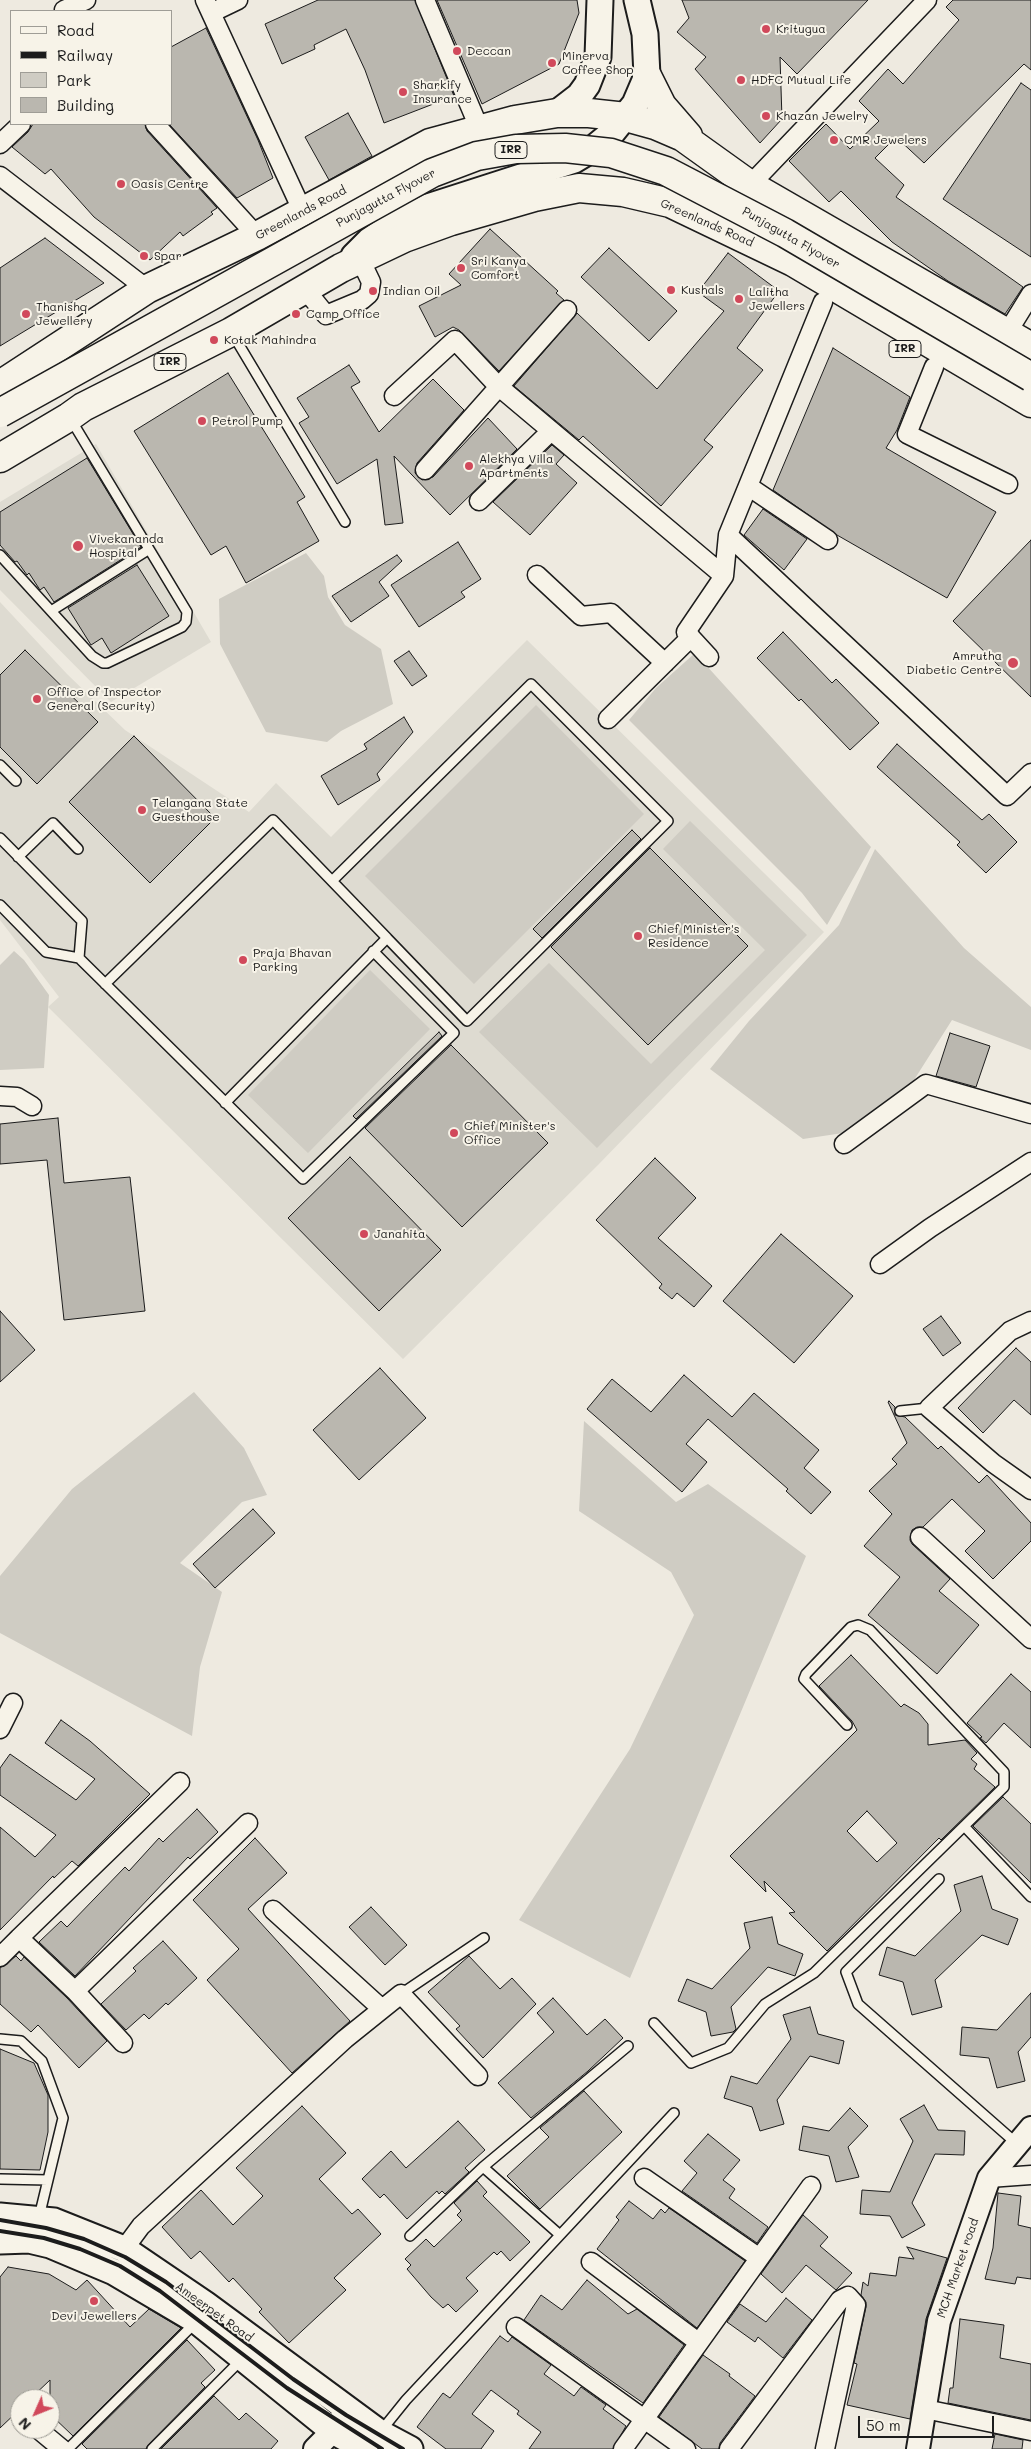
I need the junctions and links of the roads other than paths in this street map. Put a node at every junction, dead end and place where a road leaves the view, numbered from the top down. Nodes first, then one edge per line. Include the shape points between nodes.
1 (86, 0) edge
2 (238, 0) edge
3 (425, 0) edge
4 (600, 0) edge
5 (637, 0) edge
6 (927, 0) edge
7 (208, 6) edge
8 (64, 10) edge
9 (647, 76) junction
10 (557, 113) junction
11 (626, 117) junction
12 (20, 125) edge
13 (156, 125) edge
14 (480, 130) junction
15 (0, 144) edge
16 (709, 154) junction
17 (0, 176) edge
18 (750, 185) junction
19 (302, 210) junction
20 (257, 236) junction
21 (793, 262) junction
22 (351, 263) junction
23 (147, 288) junction
24 (305, 289) junction
25 (1031, 294) edge
26 (823, 302) junction
27 (567, 310) dead end
28 (231, 332) junction
29 (1007, 333) junction
30 (1031, 347) edge
31 (934, 367) junction
32 (1031, 377) edge
33 (0, 385) edge
34 (498, 386) junction
35 (394, 396) dead end
36 (1031, 403) edge
37 (0, 413) edge
38 (69, 418) junction
39 (1031, 422) edge
40 (551, 431) junction
41 (0, 458) edge
42 (426, 470) dead end
43 (1008, 484) dead end
44 (748, 486) junction
45 (480, 501) dead end
46 (345, 522) dead end
47 (728, 535) junction
48 (828, 540) dead end
49 (148, 550) junction
50 (0, 555) edge
51 (537, 575) dead end
52 (724, 576) junction
53 (51, 611) junction
54 (691, 637) junction
55 (709, 657) dead end
56 (665, 663) junction
57 (608, 719) dead end
58 (0, 765) edge
59 (1031, 773) edge
60 (16, 781) dead end
61 (0, 838) edge
62 (78, 850) dead end
63 (18, 857) junction
64 (332, 881) junction
65 (0, 905) edge
66 (387, 938) junction
67 (373, 951) junction
68 (79, 958) junction
69 (105, 984) junction
70 (0, 1096) edge
71 (225, 1103) junction
72 (32, 1106) dead end
73 (1031, 1114) edge
74 (844, 1144) dead end
75 (1031, 1162) edge
76 (880, 1264) dead end
77 (1031, 1321) edge
78 (930, 1408) junction
79 (900, 1412) dead end
80 (1031, 1490) edge
81 (920, 1536) dead end
82 (1031, 1639) edge
83 (13, 1703) dead end
84 (847, 1725) dead end
85 (0, 1729) edge
86 (180, 1782) dead end
87 (248, 1823) dead end
88 (964, 1826) junction
89 (940, 1879) dead end
90 (1031, 1897) edge
91 (273, 1910) dead end
92 (19, 1938) junction
93 (484, 1938) dead end
94 (0, 1957) edge
95 (75, 1991) junction
96 (401, 1994) junction
97 (382, 2009) junction
98 (654, 2023) dead end
99 (0, 2039) edge
100 (123, 2044) dead end
101 (628, 2046) dead end
102 (478, 2076) dead end
103 (674, 2113) dead end
104 (1024, 2136) edge
105 (483, 2167) junction
106 (1031, 2175) edge
107 (644, 2178) dead end
108 (989, 2178) junction
109 (0, 2179) edge
110 (48, 2180) junction
111 (811, 2186) dead end
112 (0, 2216) edge
113 (38, 2220) junction
114 (560, 2235) junction
115 (410, 2236) dead end
116 (0, 2241) edge
117 (124, 2249) junction
118 (758, 2257) junction
119 (591, 2262) dead end
120 (197, 2321) junction
121 (516, 2327) dead end
122 (698, 2342) junction
123 (242, 2358) junction
124 (925, 2409) junction
125 (347, 2410) junction
126 (644, 2420) junction
127 (1031, 2430) edge
128 (333, 2431) junction
129 (50, 2439) edge
130 (372, 2441) edge
131 (62, 2449) edge
132 (68, 2449) edge
133 (152, 2449) edge
134 (315, 2449) edge
135 (410, 2449) edge
136 (623, 2449) edge
137 (686, 2449) edge
138 (729, 2449) edge
139 (826, 2449) edge
140 (918, 2449) edge

1 - 8 street
2 - 7 street
3 - 14 street
4 - 10 main road via 598,57 580,96
5 - 9 main road via 645,34
6 - 18 street
7 - 19 street
9 - 11 main road
9 - 16 main road via 662,106 683,132
10 - 11 main road, Greenlands Road / IRR
10 - 14 main road, Greenlands Road / IRR
11 - 16 main road, Greenlands Road / IRR via 683,137
11 - 22 main road, Greenlands Road / IRR via 611,134 574,160 428,207 396,223 369,241
12 - 15 street
13 - 20 street
14 - 19 main road, Greenlands Road / IRR via 430,143
16 - 18 main road, Greenlands Road / IRR
17 - 23 street
18 - 29 main road, Greenlands Road / IRR
19 - 20 main road, Greenlands Road / IRR
20 - 23 main road, Greenlands Road / IRR
21 - 22 main road, Greenlands Road / IRR via 670,203 623,192 579,188 534,197 451,221 404,238
21 - 26 main road, IRR via 810,294
21 - 36 main road, Punjagutta Flyover / IRR
22 - 24 main road, Greenlands Road / IRR
22 - 24 street via 371,282 370,294 362,300 326,314
23 - 33 main road, Greenlands Road / IRR
24 - 28 main road, Greenlands Road / IRR
25 - 29 street
26 - 31 main road, IRR
26 - 44 street
27 - 34 street
28 - 38 main road, Greenlands Road / IRR via 83,407
28 - 46 lane
29 - 30 main road, Greenlands Road / IRR
31 - 39 main road, IRR
31 - 43 street via 907,434
32 - 37 main road, Punjagutta Flyover / IRR, bridge via 785,233 666,171 611,153 565,148 516,149 477,156 432,173
34 - 35 street via 455,340
34 - 40 street
34 - 42 street
38 - 41 main road, Greenlands Road / IRR
38 - 49 lane
40 - 45 street
40 - 52 street
44 - 47 street
44 - 48 street
47 - 52 street
47 - 59 street via 1007,796
49 - 53 lane
49 - 53 lane via 187,612 182,627 107,664 92,656
50 - 53 lane
51 - 56 street via 581,616 611,613
52 - 54 street via 686,632
54 - 55 street
54 - 56 street
56 - 57 street
58 - 60 lane
61 - 63 lane
62 - 63 lane via 53,823
63 - 68 lane via 82,921
64 - 66 lane
64 - 66 lane via 531,684 668,821 467,1021
64 - 69 lane via 272,820
65 - 68 lane via 46,952
66 - 67 lane
67 - 71 lane
67 - 71 lane via 454,1033 303,1180
68 - 69 lane
69 - 71 lane
70 - 72 street via 17,1097
73 - 74 street via 926,1084
75 - 76 street
77 - 78 street via 1010,1331
78 - 79 lane
78 - 80 street via 993,1463
81 - 82 street
83 - 85 street
84 - 88 lane via 804,1679 851,1627 858,1625 870,1630 1004,1772 1004,1787
86 - 92 street
87 - 95 street
88 - 90 lane
88 - 98 lane via 814,1973 765,2004 728,2048 691,2063
89 - 104 lane via 846,1972 858,2004
91 - 97 street
92 - 94 street
92 - 95 street
93 - 96 lane
95 - 100 street
96 - 97 street
96 - 102 street
97 - 117 street via 141,2226
99 - 110 lane via 21,2041 42,2061 63,2118
101 - 105 lane
103 - 114 lane
104 - 108 street
105 - 114 lane
105 - 115 lane
106 - 108 street
107 - 118 street
108 - 124 street, MCH Market road via 939,2320
109 - 110 lane
110 - 113 lane
111 - 118 street
112 - 113 main road, Ameerpet Road
113 - 117 main road, Ameerpet Road via 54,2221
114 - 130 lane via 406,2400
116 - 120 main road, Ameerpet Road via 29,2240 50,2245 114,2272
117 - 125 main road, Ameerpet Road via 205,2304
118 - 122 street
119 - 122 street
120 - 123 main road, Ameerpet Road
120 - 132 lane
121 - 126 street
122 - 126 street
123 - 128 main road, Ameerpet Road
123 - 133 lane
124 - 127 street
124 - 140 street, MCH Market road
125 - 128 street
125 - 130 main road, Ameerpet Road
126 - 136 street
126 - 137 street
128 - 130 main road, Ameerpet Road
128 - 134 street
129 - 131 street
130 - 135 main road, Ameerpet Road
138 - 139 street via 840,2300 848,2296 856,2305

